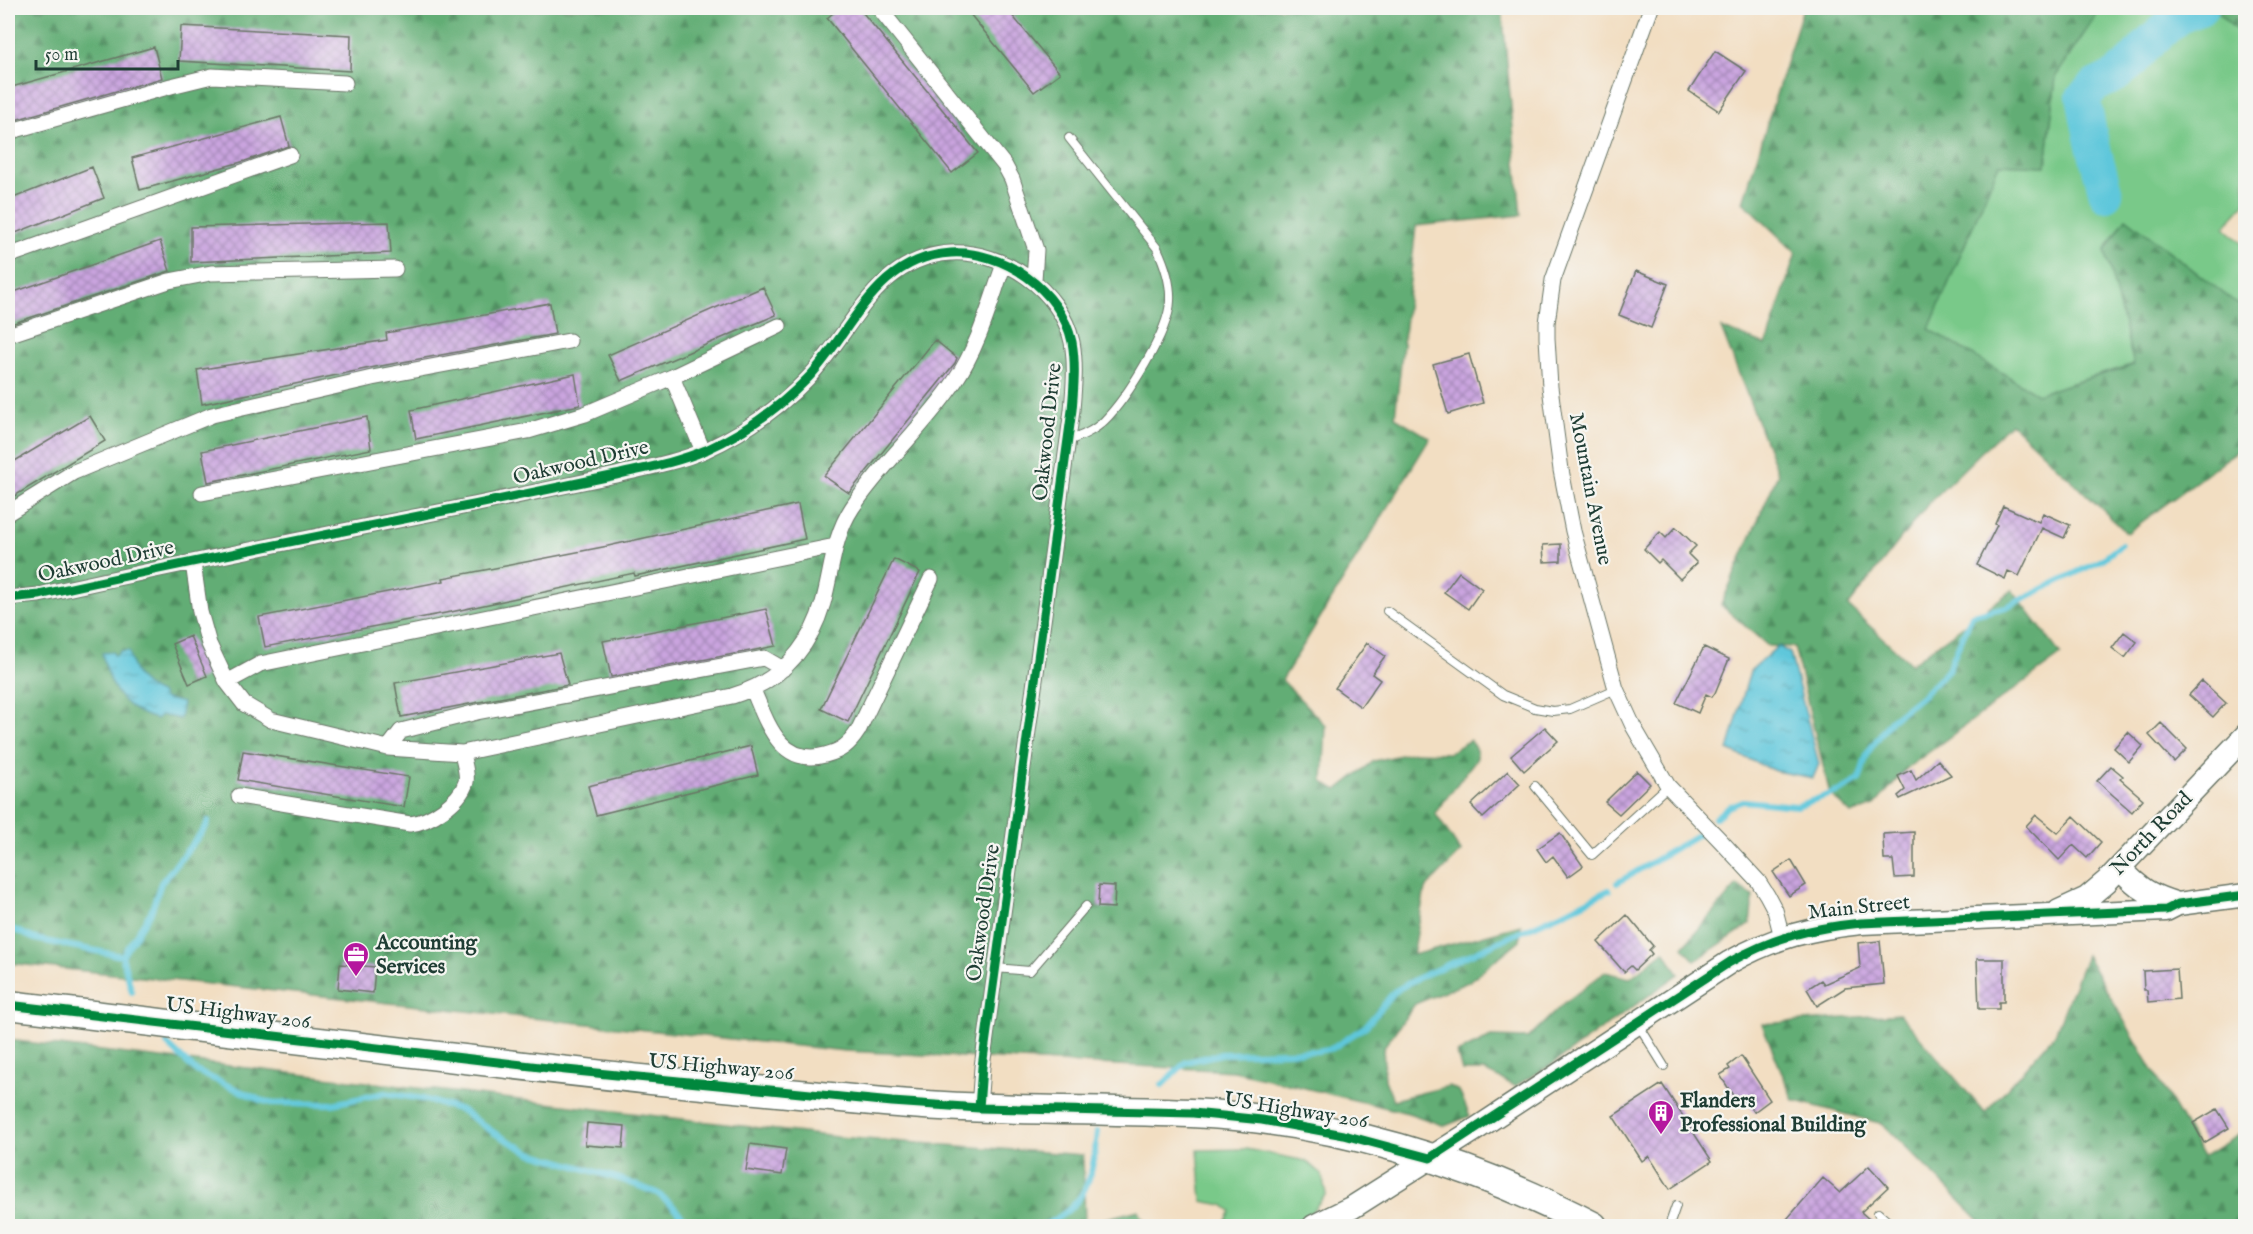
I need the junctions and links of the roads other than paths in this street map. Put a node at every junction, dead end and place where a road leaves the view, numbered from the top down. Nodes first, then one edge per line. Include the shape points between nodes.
1 (879, 8) edge
2 (1652, 8) edge
3 (345, 83) dead end
4 (8, 132) edge
5 (1069, 138) dead end
6 (290, 155) dead end
7 (8, 256) edge
8 (1004, 264) junction
9 (395, 269) dead end
10 (1034, 280) junction
11 (778, 326) dead end
12 (8, 335) edge
13 (570, 342) dead end
14 (672, 376) junction
15 (1068, 441) junction
16 (703, 451) junction
17 (202, 493) dead end
18 (8, 513) edge
19 (835, 546) junction
20 (193, 563) junction
21 (931, 579) dead end
22 (8, 598) edge
23 (1387, 611) dead end
24 (783, 669) junction
25 (227, 682) junction
26 (1616, 689) junction
27 (753, 690) junction
28 (2246, 735) edge
29 (388, 748) junction
30 (462, 753) junction
31 (1535, 786) dead end
32 (1668, 786) junction
33 (239, 796) dead end
34 (2120, 868) junction
35 (2246, 895) edge
36 (2178, 904) junction
37 (1086, 906) dead end
38 (2046, 916) junction
39 (1782, 937) junction
40 (995, 968) junction
41 (8, 1005) edge
42 (1637, 1023) junction
43 (1664, 1066) dead end
44 (979, 1108) junction
45 (1430, 1158) junction
46 (1676, 1206) dead end
47 (1878, 1213) dead end
48 (1314, 1227) edge
49 (1593, 1227) edge
50 (1669, 1227) edge
51 (1893, 1227) edge

1 - 10 street via 1005,166 1036,250
2 - 26 street, Mountain Avenue via 1553,280 1546,323 1561,470
3 - 4 street via 212,76
5 - 15 lane via 1157,248 1165,266 1170,302 1155,348 1118,403 1086,435
6 - 7 street
8 - 10 street, Oakwood Drive
8 - 16 street, Oakwood Drive via 970,254 949,253 899,271 867,299 824,361 791,395 743,431
8 - 19 street via 970,355 955,381 852,508
9 - 12 street via 212,273 169,281
10 - 15 street, Oakwood Drive via 1058,310 1071,339 1074,379
11 - 14 street
13 - 18 street via 372,378 213,415 75,472
14 - 16 street
14 - 17 street via 585,414 528,431
15 - 40 street, Oakwood Drive
16 - 20 street, Oakwood Drive via 552,489
19 - 24 street via 814,626 801,650
19 - 25 street via 260,664
20 - 22 street, Oakwood Drive
20 - 25 street via 209,644
21 - 27 street via 858,731 843,749 819,756 791,752 770,729
23 - 26 lane via 1503,695 1535,708 1570,709
24 - 27 street
24 - 29 street via 764,657 477,712 401,731
25 - 29 street via 244,704 271,720
26 - 32 street, Mountain Avenue
27 - 30 street
28 - 34 main road, North Road
29 - 30 street
30 - 33 street via 466,777 461,790 452,802 419,823
31 - 32 lane via 1592,855
32 - 39 street, Mountain Avenue via 1758,881 1774,910
34 - 36 main road via 2141,890
34 - 38 main road, North Road via 2087,898
35 - 36 main road, Main Street
36 - 38 main road, Main Street via 2166,910
37 - 40 lane via 1030,971
38 - 39 main road, Main Street via 1868,923
39 - 42 main road, Main Street via 1730,962
40 - 44 street, Oakwood Drive
41 - 44 highway, US Highway 206 via 653,1080
42 - 43 lane
42 - 45 main road, Main Street
44 - 45 highway, US Highway 206 via 1193,1113 1262,1120 1344,1135
45 - 48 main road, Main Street
45 - 49 highway, US Highway 206 via 1513,1187
46 - 50 lane
47 - 51 lane

